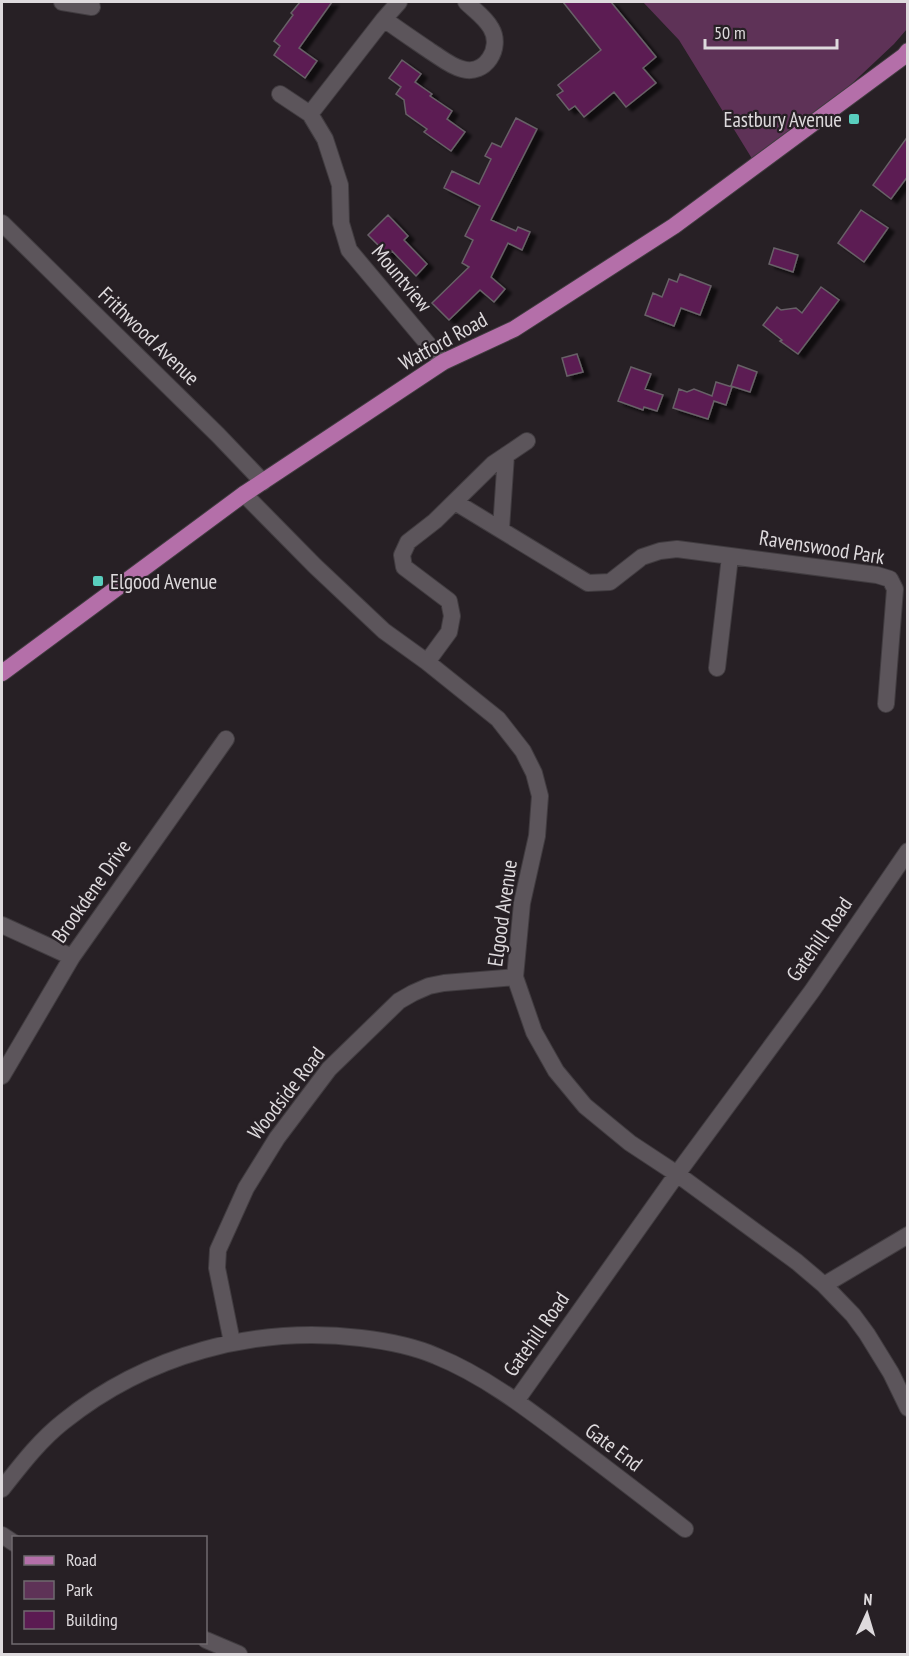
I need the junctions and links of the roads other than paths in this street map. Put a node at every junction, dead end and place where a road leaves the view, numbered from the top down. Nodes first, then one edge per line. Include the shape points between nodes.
1 (63, 2) edge
2 (399, 2) edge
3 (466, 2) edge
4 (92, 7) dead end
5 (384, 19) junction
6 (906, 55) edge
7 (280, 94) dead end
8 (310, 114) junction
9 (2, 223) edge
10 (443, 362) junction
11 (526, 441) dead end
12 (506, 455) junction
13 (263, 482) junction
14 (244, 494) junction
15 (455, 502) junction
16 (501, 529) junction
17 (730, 556) junction
18 (427, 662) junction
19 (717, 668) dead end
20 (3, 670) edge
21 (886, 704) dead end
22 (226, 739) dead end
23 (908, 851) edge
24 (2, 925) edge
25 (72, 957) junction
26 (515, 978) junction
27 (2, 1076) edge
28 (677, 1174) junction
29 (908, 1235) edge
30 (824, 1285) junction
31 (232, 1342) junction
32 (516, 1401) junction
33 (908, 1408) edge
34 (2, 1489) edge
35 (685, 1529) dead end
36 (207, 1640) edge
37 (239, 1654) edge

1 - 4 street
2 - 5 street
3 - 5 street via 492,28 496,41 488,61 475,69 453,66
5 - 8 street
6 - 10 main road, Watford Road via 674,226 514,328
7 - 8 street, Mountview
8 - 10 street, Mountview via 325,139 340,185 341,223 349,250
9 - 13 street, Frithwood Avenue
10 - 13 main road, Watford Road
11 - 12 street
12 - 15 street
12 - 16 street
13 - 14 main road, Watford Road
14 - 18 street, Elgood Avenue via 384,631
14 - 20 main road, Watford Road
15 - 16 street, Ravenswood Park
15 - 18 street via 408,542 402,555 404,567 448,601 452,616 449,632
16 - 17 street, Ravenswood Park via 588,583 610,582 642,557 660,551 677,549
17 - 19 street, Ravenswood Park
17 - 21 street, Ravenswood Park via 890,579 895,589
18 - 26 street, Elgood Avenue via 498,719 523,751 534,773 540,796 537,836 522,903
22 - 25 street, Brookdene Drive
23 - 28 street, Gatehill Road via 812,991
24 - 25 street
25 - 27 street, Brookdene Drive
26 - 28 street, Elgood Avenue via 534,1032 556,1071 585,1106 630,1143
26 - 31 street, Woodside Road via 444,983 413,993 399,1001 329,1069 277,1137 246,1188 218,1250 217,1268
28 - 30 street, Elgood Avenue
28 - 32 street, Gatehill Road
29 - 30 street
30 - 33 street, Elgood Avenue via 867,1334
31 - 32 street, Gatehill Road via 317,1335 377,1340 435,1355
31 - 34 street, Gatehill Road via 169,1361 88,1404 40,1442
32 - 35 street, Gate End
36 - 37 street

